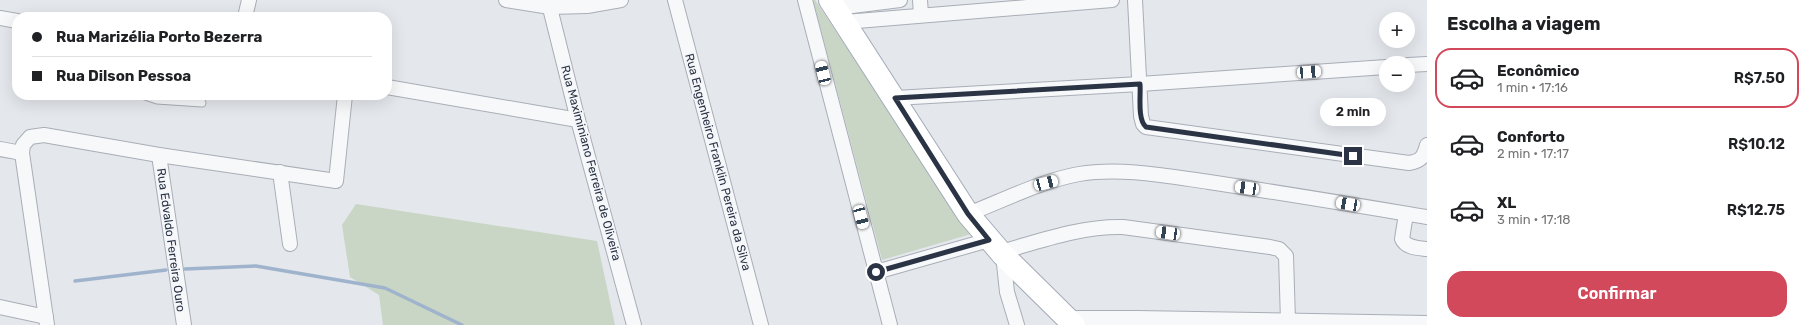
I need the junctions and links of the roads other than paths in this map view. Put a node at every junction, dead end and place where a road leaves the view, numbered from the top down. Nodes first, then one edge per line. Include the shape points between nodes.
1 (249, 0) edge
2 (506, 0) edge
3 (622, 0) edge
4 (675, 0) edge
5 (805, 0) edge
6 (900, 0) edge
7 (920, 0) edge
8 (1112, 0) edge
9 (1135, 0) edge
10 (1026, 3) edge
11 (549, 4) edge
12 (837, 10) edge
13 (246, 12) edge
14 (922, 14) junction
15 (0, 18) edge
16 (12, 20) edge
17 (1427, 64) edge
18 (1415, 65) edge
19 (1379, 67) edge
20 (1140, 84) junction
21 (392, 88) edge
22 (895, 98) junction
23 (157, 100) edge
24 (344, 100) edge
25 (202, 103) dead end
26 (578, 120) junction
27 (1427, 145) edge
28 (0, 149) edge
29 (22, 153) junction
30 (159, 155) junction
31 (280, 172) junction
32 (968, 214) junction
33 (1406, 214) junction
34 (1427, 217) edge
35 (290, 244) dead end
36 (998, 249) junction
37 (1427, 249) edge
38 (876, 272) junction
39 (0, 307) edge
40 (46, 321) edge
41 (1288, 321) junction
42 (1071, 322) edge
43 (1427, 323) edge
44 (184, 325) edge
45 (634, 325) edge
46 (761, 325) edge
47 (889, 325) edge
48 (1017, 325) edge

1 - 13 street
2 - 11 street
3 - 11 street via 587,6
4 - 46 street, Rua Engenheiro Franklin Pereira da Silva
5 - 38 street
6 - 12 street
7 - 14 street
8 - 10 street
9 - 20 street
10 - 14 street
11 - 26 street, Rua Maximiniano Ferreira de Oliveira
12 - 14 street
12 - 22 main road
15 - 16 street
17 - 18 street
19 - 20 street
20 - 22 street
20 - 27 street via 1141,116 1146,127 1404,163 1417,162 1422,158
21 - 26 street
22 - 32 main road
23 - 25 lane
24 - 31 street via 336,181
26 - 45 street, Rua Maximiniano Ferreira de Oliveira
28 - 29 street
29 - 30 street via 25,141 36,135
29 - 40 street
30 - 31 street
30 - 44 street, Rua Edvaldo Ferreira Ouro
31 - 35 street
32 - 33 street via 1046,183 1080,174 1106,172 1143,173
32 - 36 main road
33 - 34 street
33 - 37 street via 1403,242 1407,246
36 - 38 street
36 - 41 street via 1108,226 1270,246 1280,249 1286,256
36 - 42 main road
36 - 48 street
38 - 47 street
39 - 40 street
41 - 42 street via 1136,318
41 - 43 street

